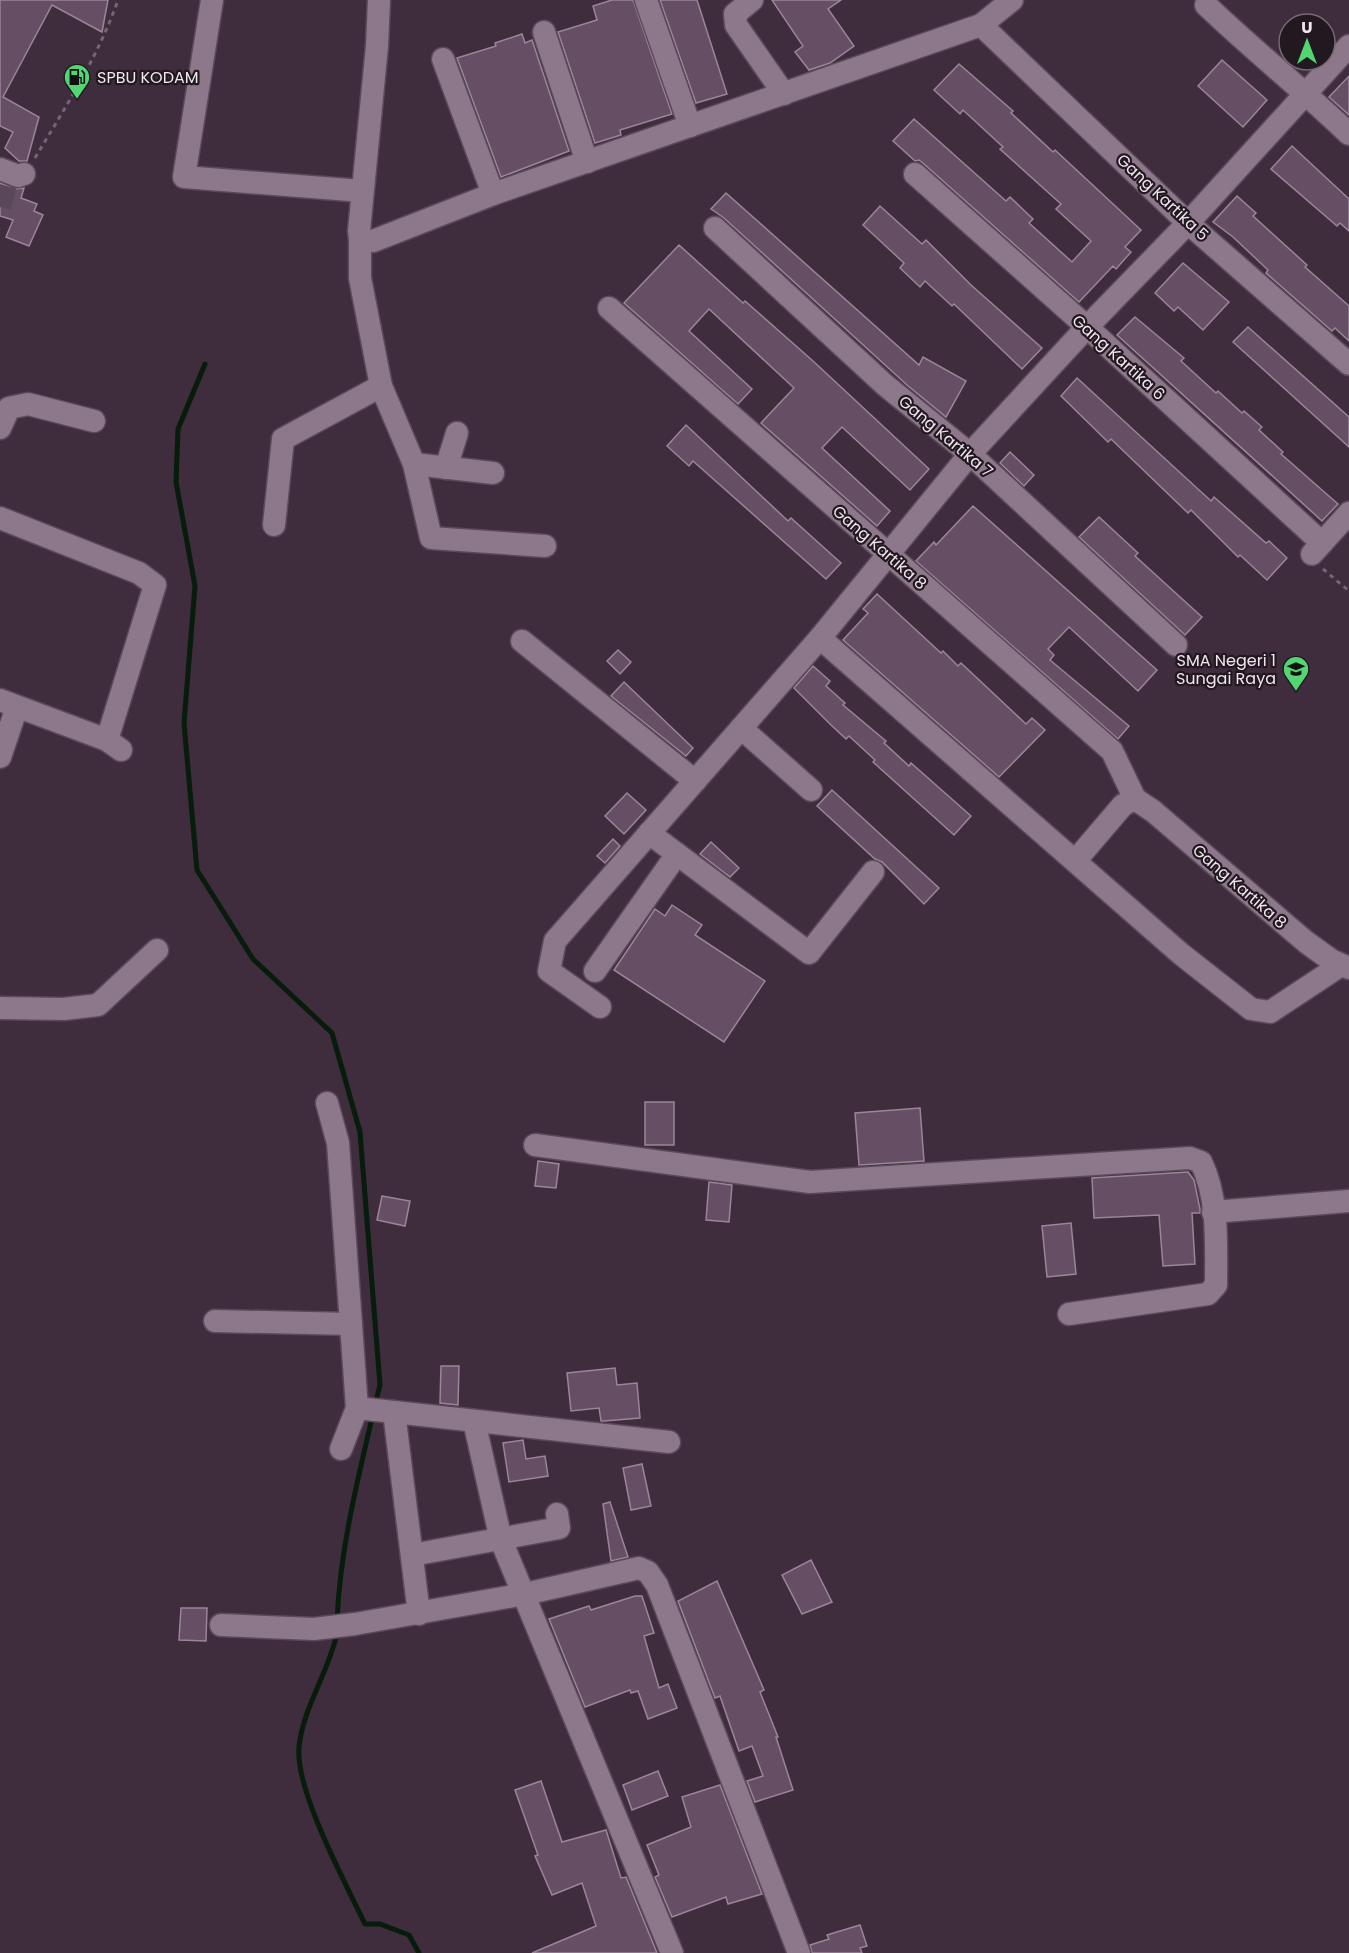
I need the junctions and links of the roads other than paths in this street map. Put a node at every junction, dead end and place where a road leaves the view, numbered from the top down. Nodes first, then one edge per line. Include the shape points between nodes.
1 (212, 0) edge
2 (379, 0) edge
3 (646, 0) edge
4 (752, 0) edge
5 (1012, 0) edge
6 (1206, 4) dead end
7 (981, 25) junction
8 (544, 32) dead end
9 (1349, 46) edge
10 (443, 59) dead end
11 (1305, 92) junction
12 (784, 94) junction
13 (690, 126) junction
14 (1349, 134) edge
15 (587, 162) junction
16 (915, 174) dead end
17 (362, 191) junction
18 (493, 194) junction
19 (1188, 223) junction
20 (715, 228) dead end
21 (360, 239) junction
22 (609, 308) dead end
23 (1087, 327) junction
24 (1349, 364) edge
25 (381, 386) junction
26 (94, 421) dead end
27 (0, 428) edge
28 (457, 433) dead end
29 (970, 454) junction
30 (414, 464) junction
31 (446, 468) junction
32 (493, 473) dead end
33 (1349, 513) edge
34 (0, 518) edge
35 (274, 525) dead end
36 (545, 546) dead end
37 (888, 554) junction
38 (820, 638) junction
39 (522, 641) dead end
40 (1176, 645) dead end
41 (9, 703) edge
42 (741, 728) junction
43 (0, 757) edge
44 (695, 781) junction
45 (811, 790) dead end
46 (1135, 799) junction
47 (649, 833) junction
48 (677, 854) junction
49 (1076, 860) junction
50 (873, 872) dead end
51 (157, 950) dead end
52 (1345, 966) edge
53 (595, 971) dead end
54 (600, 1007) dead end
55 (0, 1008) edge
56 (327, 1103) dead end
57 (535, 1145) dead end
58 (1349, 1202) edge
59 (1213, 1212) junction
60 (1070, 1314) dead end
61 (215, 1321) dead end
62 (351, 1324) junction
63 (375, 1410) junction
64 (474, 1421) junction
65 (669, 1443) dead end
66 (341, 1449) dead end
67 (557, 1514) dead end
68 (501, 1540) junction
69 (412, 1555) junction
70 (525, 1594) junction
71 (420, 1614) junction
72 (221, 1625) dead end
73 (672, 1953) edge
74 (799, 1953) edge

1 - 17 street via 184,177
2 - 17 street
3 - 13 street
4 - 12 street via 735,14 736,25
5 - 7 street
6 - 11 street via 1259,56
7 - 12 street
7 - 19 street, Gang Kartika 5
8 - 15 street
9 - 11 street
10 - 18 street
11 - 14 street
11 - 19 street
12 - 13 street
13 - 15 street
15 - 18 street
16 - 23 street, Gang Kartika 6
17 - 21 street
18 - 21 street via 373,241
19 - 23 street
19 - 24 street, Gang Kartika 5
20 - 29 street, Gang Kartika 7 via 885,385
21 - 25 street via 360,278
22 - 37 street, Gang Kartika 8
23 - 29 street
23 - 33 street, Gang Kartika 6 via 1317,549
25 - 30 street
25 - 35 street via 283,439
26 - 27 street via 28,404 9,408
28 - 31 street
29 - 37 street
29 - 40 street, Gang Kartika 7
30 - 31 street
30 - 36 street via 431,537
31 - 32 street
34 - 41 street via 139,573 155,585 114,745
37 - 38 street
37 - 46 street, Gang Kartika 8 via 1112,751
38 - 42 street
38 - 49 street
39 - 44 street
41 - 43 street
42 - 44 street
42 - 45 street
44 - 47 street
46 - 49 street via 1123,805
46 - 52 street, Gang Kartika 8 via 1146,804 1288,927
47 - 48 street
47 - 54 street via 555,941 549,971
48 - 50 street via 809,953
48 - 53 street
49 - 52 street via 1181,954 1251,1009 1270,1012
51 - 55 street via 98,1005
56 - 62 street via 338,1143
57 - 59 street via 810,1182 1190,1158 1201,1162 1207,1174
58 - 59 street
59 - 60 street via 1213,1291
61 - 62 street
62 - 63 street
63 - 64 street
63 - 66 street
63 - 69 street
64 - 65 street
64 - 68 street
67 - 68 street via 559,1528
68 - 69 street
68 - 70 street
69 - 71 street
70 - 71 street
70 - 73 street
70 - 74 street via 639,1568 648,1572 657,1585
71 - 72 street via 337,1626

